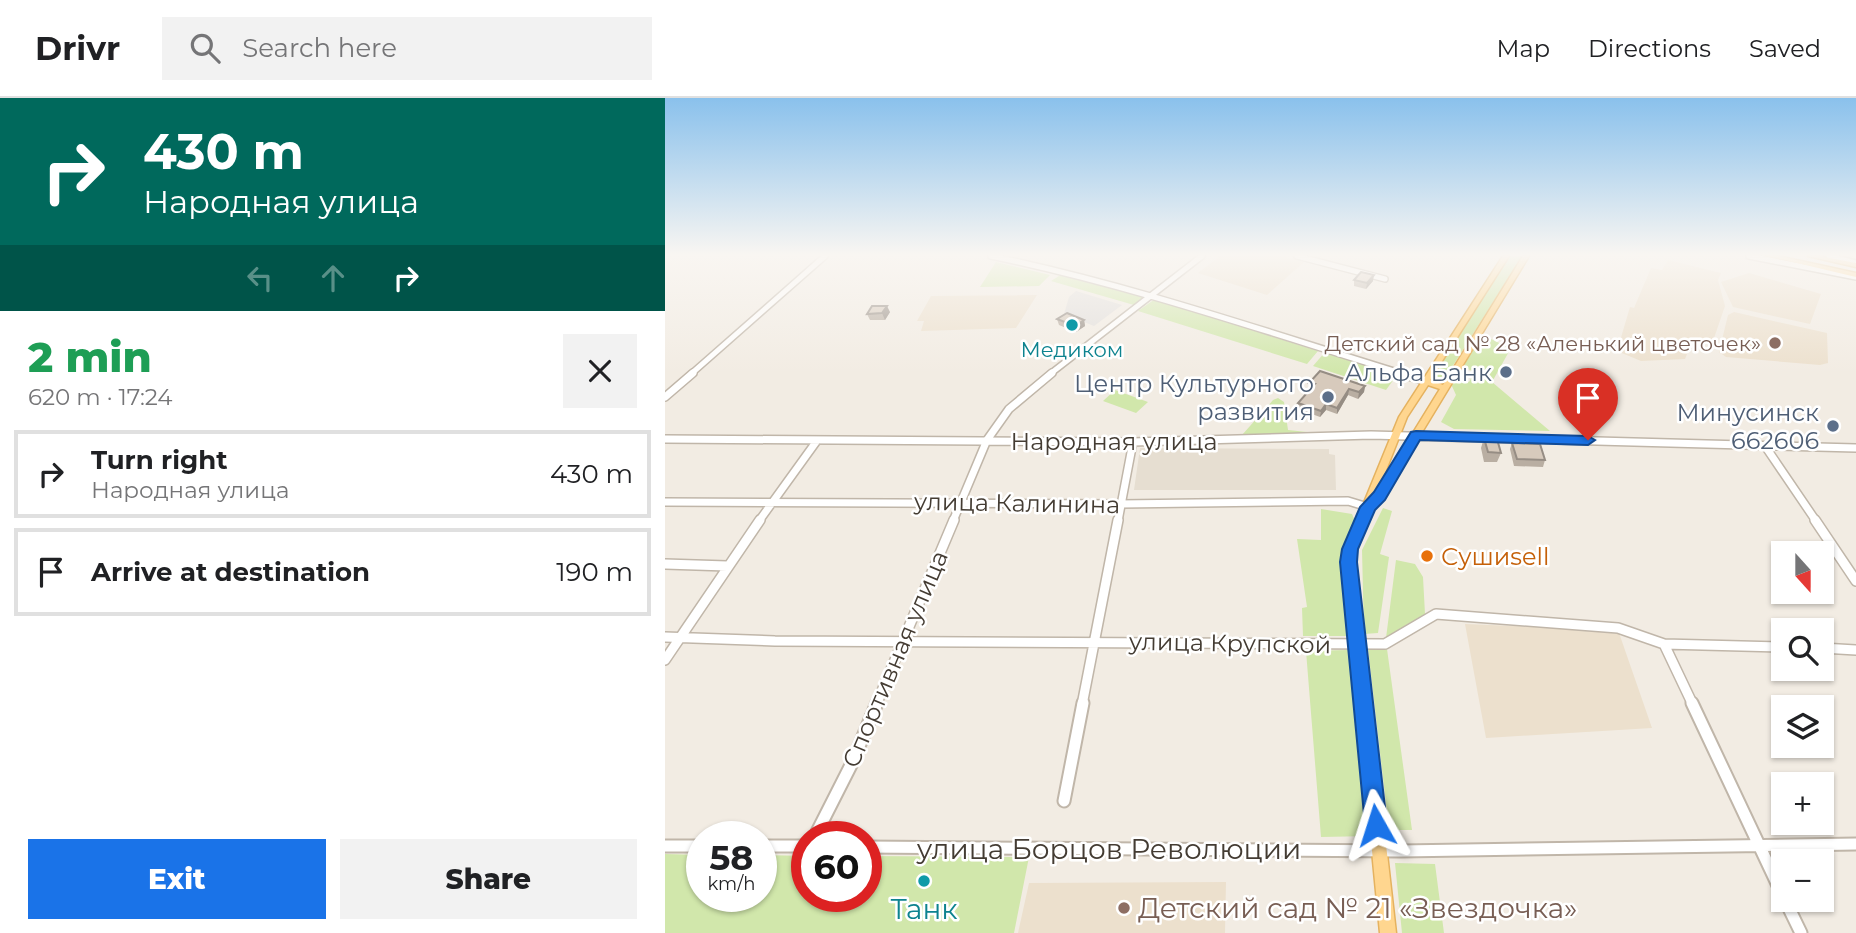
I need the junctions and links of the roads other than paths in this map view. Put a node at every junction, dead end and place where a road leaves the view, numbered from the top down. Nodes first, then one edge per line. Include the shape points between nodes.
1 (781, 295) edge
2 (1146, 295) edge
3 (1481, 295) edge
4 (1502, 295) edge
5 (1150, 296) junction
6 (1425, 381) junction
7 (1445, 388) junction
8 (665, 397) edge
9 (1403, 417) junction
10 (1424, 422) junction
11 (1393, 436) junction
12 (1416, 436) junction
13 (665, 439) edge
14 (987, 440) junction
15 (816, 442) junction
16 (1133, 442) junction
17 (1765, 446) junction
18 (1856, 448) edge
19 (665, 502) edge
20 (772, 502) junction
21 (962, 502) junction
22 (1121, 504) junction
23 (1368, 507) junction
24 (665, 564) edge
25 (727, 566) junction
26 (1856, 582) edge
27 (665, 637) edge
28 (680, 637) junction
29 (903, 640) junction
30 (1094, 642) junction
31 (1664, 643) junction
32 (1357, 644) junction
33 (1771, 647) edge
34 (1834, 649) edge
35 (1856, 650) edge
36 (665, 660) edge
37 (1065, 801) dead end
38 (823, 821) edge
39 (1856, 844) edge
40 (665, 846) edge
41 (686, 846) edge
42 (882, 847) edge
43 (1760, 848) junction
44 (1379, 851) junction
45 (1771, 871) edge
46 (1791, 912) edge
47 (1388, 933) edge
48 (1801, 933) edge

1 - 8 street
2 - 5 street
3 - 6 main road
4 - 7 main road
5 - 6 street
5 - 14 street, Спортивная улица via 1026,393
6 - 7 main road
6 - 9 main road
7 - 10 main road
9 - 10 main road via 1411,425
9 - 11 main road
10 - 12 main road
11 - 12 street, Народная улица
11 - 16 street, Народная улица
11 - 23 main road
12 - 17 street, Народная улица
12 - 23 main road
13 - 15 street, Народная улица
14 - 15 street, Народная улица
14 - 16 street, Народная улица
14 - 21 street, Спортивная улица
15 - 20 street
16 - 22 street
17 - 18 street, Народная улица
17 - 26 street
19 - 20 street, улица Калинина
20 - 21 street, улица Калинина
20 - 25 street
21 - 22 street, улица Калинина
21 - 29 street, Спортивная улица
22 - 23 street, улица Калинина via 1347,501
22 - 30 street
23 - 32 main road via 1350,549
24 - 25 street
25 - 28 street
27 - 28 street, улица Крупской
28 - 29 street, улица Крупской
28 - 36 street
29 - 30 street, улица Крупской
29 - 38 street, Спортивная улица
30 - 32 street, улица Крупской
30 - 37 street
31 - 32 street, улица Крупской via 1618,628 1436,614 1385,644
31 - 33 street, улица Крупской
31 - 43 street
32 - 44 main road
34 - 35 street
39 - 43 street, улица Борцов Революции
40 - 41 street
42 - 44 street, улица Борцов Революции
43 - 44 street, улица Борцов Революции
43 - 45 street
44 - 47 main road
46 - 48 street

